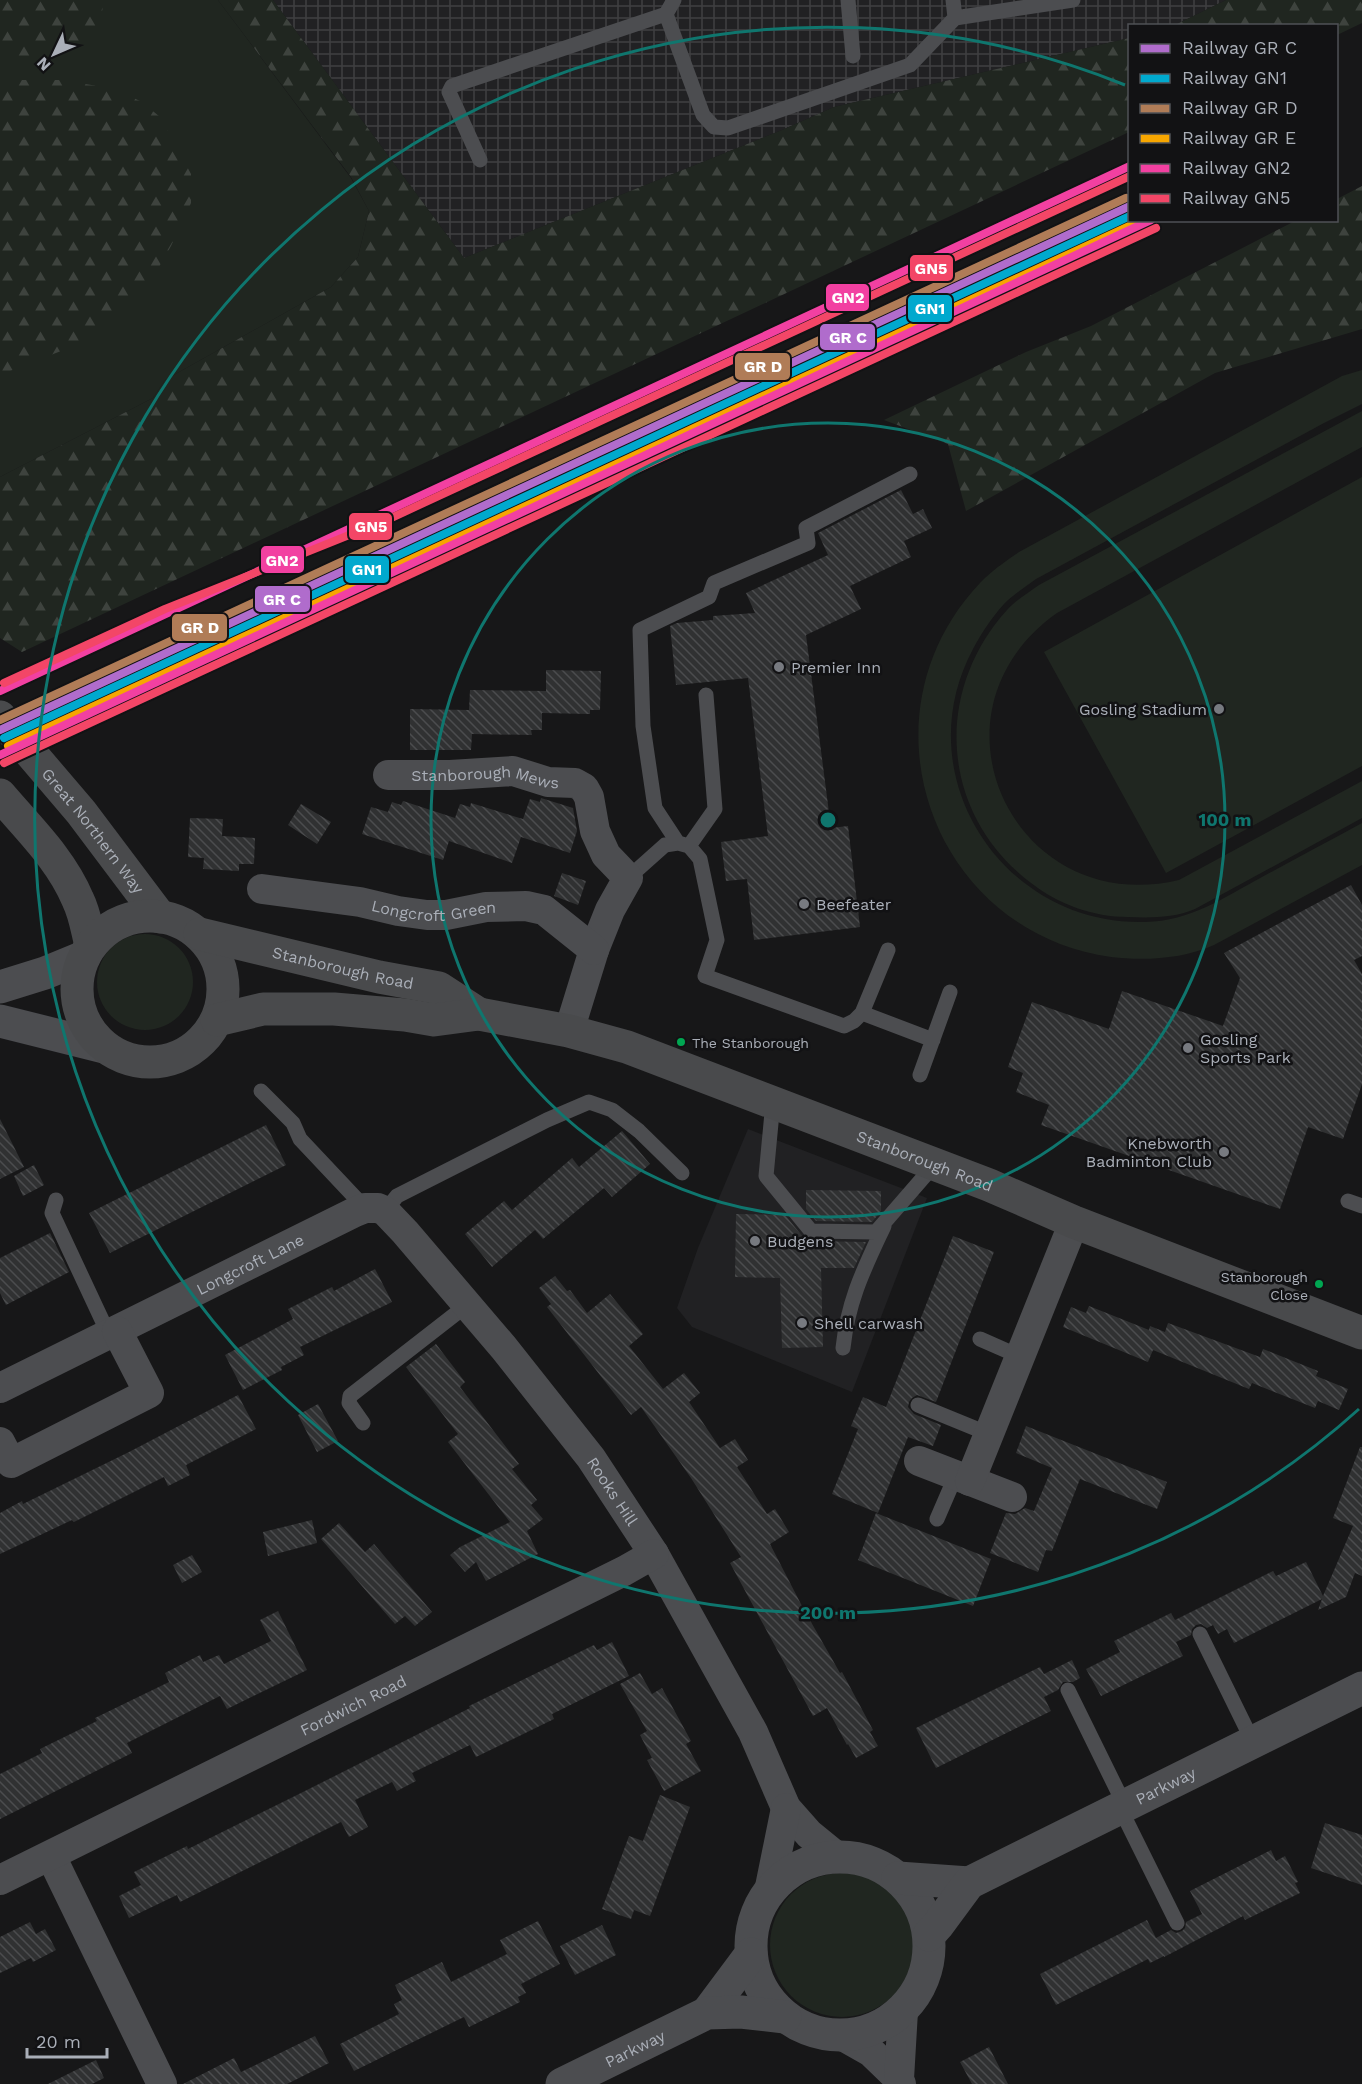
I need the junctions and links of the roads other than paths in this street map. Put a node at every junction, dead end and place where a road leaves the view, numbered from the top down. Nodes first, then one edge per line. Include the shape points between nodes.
1 (674, 0) edge
2 (848, 0) edge
3 (953, 0) edge
4 (1073, 0) edge
5 (666, 14) junction
6 (955, 18) junction
7 (853, 56) dead end
8 (480, 160) dead end
9 (910, 474) dead end
10 (706, 695) dead end
11 (0, 717) edge
12 (388, 775) dead end
13 (0, 795) edge
14 (683, 844) junction
15 (628, 878) junction
16 (262, 889) dead end
17 (160, 917) junction
18 (200, 934) junction
19 (594, 950) junction
20 (888, 950) dead end
21 (88, 951) junction
22 (0, 987) edge
23 (950, 992) dead end
24 (862, 1013) junction
25 (479, 1014) junction
26 (217, 1020) junction
27 (0, 1021) edge
28 (569, 1031) junction
29 (933, 1040) junction
30 (104, 1047) junction
31 (920, 1076) dead end
32 (261, 1091) dead end
33 (773, 1102) junction
34 (935, 1164) junction
35 (682, 1173) dead end
36 (56, 1200) dead end
37 (375, 1210) junction
38 (888, 1218) junction
39 (1074, 1222) junction
40 (467, 1305) junction
41 (113, 1333) junction
42 (1362, 1333) edge
43 (980, 1339) dead end
44 (843, 1348) dead end
45 (1019, 1356) junction
46 (0, 1388) edge
47 (918, 1405) dead end
48 (363, 1424) dead end
49 (988, 1434) junction
50 (4, 1458) edge
51 (920, 1461) dead end
52 (963, 1478) junction
53 (1012, 1497) dead end
54 (937, 1519) dead end
55 (654, 1554) junction
56 (1200, 1634) dead end
57 (1068, 1690) dead end
58 (1361, 1691) edge
59 (1253, 1742) junction
60 (1123, 1807) junction
61 (786, 1808) junction
62 (51, 1856) junction
63 (836, 1856) junction
64 (898, 1878) junction
65 (0, 1880) edge
66 (969, 1883) junction
67 (770, 1887) junction
68 (1177, 1923) dead end
69 (929, 1935) junction
70 (751, 1954) junction
71 (903, 2011) junction
72 (707, 2013) junction
73 (785, 2017) junction
74 (841, 2035) junction
75 (900, 2081) edge
76 (162, 2084) edge
77 (562, 2084) edge

1 - 5 lane
2 - 7 lane
3 - 6 lane
4 - 6 lane
5 - 6 lane via 703,115 714,127 728,128 909,65
5 - 8 lane via 452,86 449,92
9 - 14 lane via 806,528 808,543 714,583 709,597 640,630 643,726 655,808
10 - 14 lane via 715,809
11 - 17 main road, Great Northern Way via 81,812
12 - 15 street, Stanborough Mews via 513,771 548,782 575,783 589,797 595,831 606,855
13 - 21 main road via 65,874 79,901
14 - 15 lane via 665,845
14 - 24 lane via 700,859 717,940 705,976 844,1026
15 - 19 street via 609,910
16 - 19 street, Longcroft Green via 427,915 526,906 544,910
17 - 18 main road
17 - 21 main road via 122,921 105,931
18 - 25 main road, Stanborough Road via 439,988
18 - 26 main road via 215,954 222,977 223,999
19 - 28 street
20 - 24 lane
21 - 22 street via 45,973
21 - 30 main road via 76,991 87,1029
23 - 29 lane
24 - 29 lane
25 - 26 main road, Stanborough Road via 434,1020 334,1009 263,1009
25 - 28 main road, Stanborough Road
26 - 30 main road via 204,1039 187,1053 167,1061 145,1063
27 - 30 street
28 - 33 main road, Stanborough Road via 627,1047
29 - 31 lane
32 - 37 lane via 292,1123 300,1138
33 - 34 main road, Stanborough Road
33 - 38 lane via 766,1176 811,1231 876,1232
34 - 38 lane
34 - 39 main road, Stanborough Road
35 - 37 lane via 612,1110 589,1102
36 - 41 lane via 52,1213
37 - 40 street, Rooks Hill via 405,1232
37 - 41 street, Longcroft Lane
38 - 44 lane via 852,1298
39 - 42 main road, Stanborough Road
39 - 45 street
40 - 48 lane via 350,1396 349,1403
40 - 55 street, Rooks Hill via 591,1458
41 - 46 street, Longcroft Lane
41 - 50 street via 149,1393
43 - 45 lane
45 - 49 street
47 - 49 lane
49 - 52 street
51 - 52 street
52 - 53 street
52 - 54 lane
55 - 61 street, Rooks Hill via 753,1732
55 - 62 street, Fordwich Road
56 - 59 lane
57 - 60 lane
58 - 59 street, Parkway
59 - 60 street, Parkway
60 - 66 street, Parkway
60 - 68 lane
61 - 63 street, Rooks Hill
61 - 67 street
62 - 65 street, Fordwich Road
62 - 76 street
63 - 64 street via 852,1856 881,1865
63 - 67 street via 793,1868
64 - 66 street
64 - 69 street via 922,1909
66 - 69 street, Parkway
67 - 70 street via 757,1910 750,1936
69 - 71 street via 928,1961 919,1988
70 - 72 street, Parkway
70 - 73 street via 760,1987
71 - 74 street via 863,2032
71 - 75 street
72 - 73 street, Parkway
72 - 77 street, Parkway
73 - 74 street via 818,2032
74 - 75 street via 872,2052

